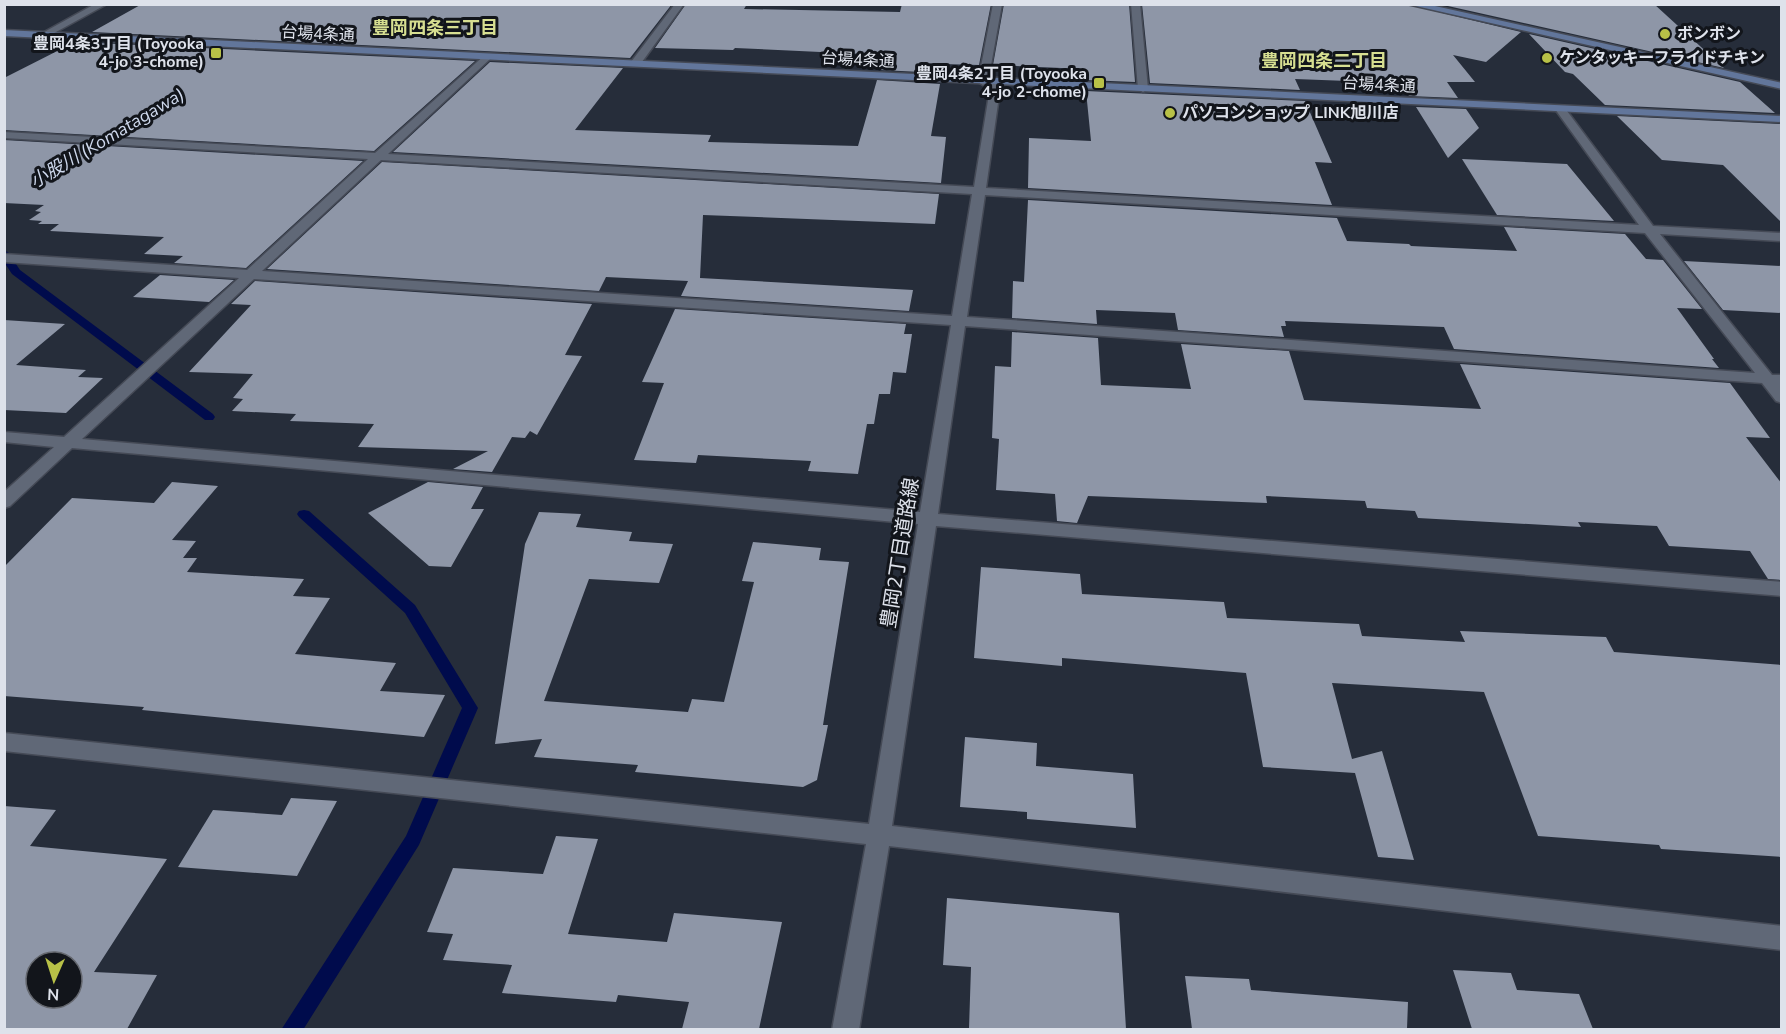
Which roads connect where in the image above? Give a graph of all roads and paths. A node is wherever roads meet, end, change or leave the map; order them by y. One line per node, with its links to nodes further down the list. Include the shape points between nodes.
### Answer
1 (103, 4): 7 (street)
2 (680, 4): 9 (street)
3 (998, 4): 10 (street, 豊岡2丁目道路線)
4 (1135, 4): 12 (street)
5 (1411, 4): 11 (street)
6 (8, 35): 7 (street, 台場4条通)
7 (42, 36): 8 (street, 台場4条通)
8 (486, 57): 9 (street, 台場4条通); 16 (street)
9 (635, 64): 10 (street, 台場4条通)
10 (989, 82): 12 (street, 台場4条通); 17 (street, 豊岡2丁目道路線)
11 (1782, 86)
12 (1143, 89): 13 (street, 台場4条通)
13 (1560, 109): 14 (street, 台場4条通); 18 (street)
14 (1782, 119)
15 (4, 135): 16 (street)
16 (376, 156): 17 (street); 21 (street)
17 (981, 190): 18 (street); 22 (street, 豊岡2丁目道路線)
18 (1649, 229): 19 (street); 23 (street)
19 (1782, 237)
20 (4, 258): 21 (street)
21 (249, 274): 22 (street); 26 (street)
22 (958, 321): 23 (street); 28 (street, 豊岡2丁目道路線)
23 (1774, 380): 24 (street)
24 (1782, 398)
25 (4, 437): 26 (street)
26 (69, 442): 27 (street); 28 (street)
27 (4, 502)
28 (929, 519): 29 (street); 31 (street, 豊岡2丁目道路線)
29 (1782, 589)
30 (4, 742): 31 (street)
31 (879, 835): 32 (street); 33 (street, 豊岡2丁目道路線)
32 (1782, 938)
33 (844, 1029)

